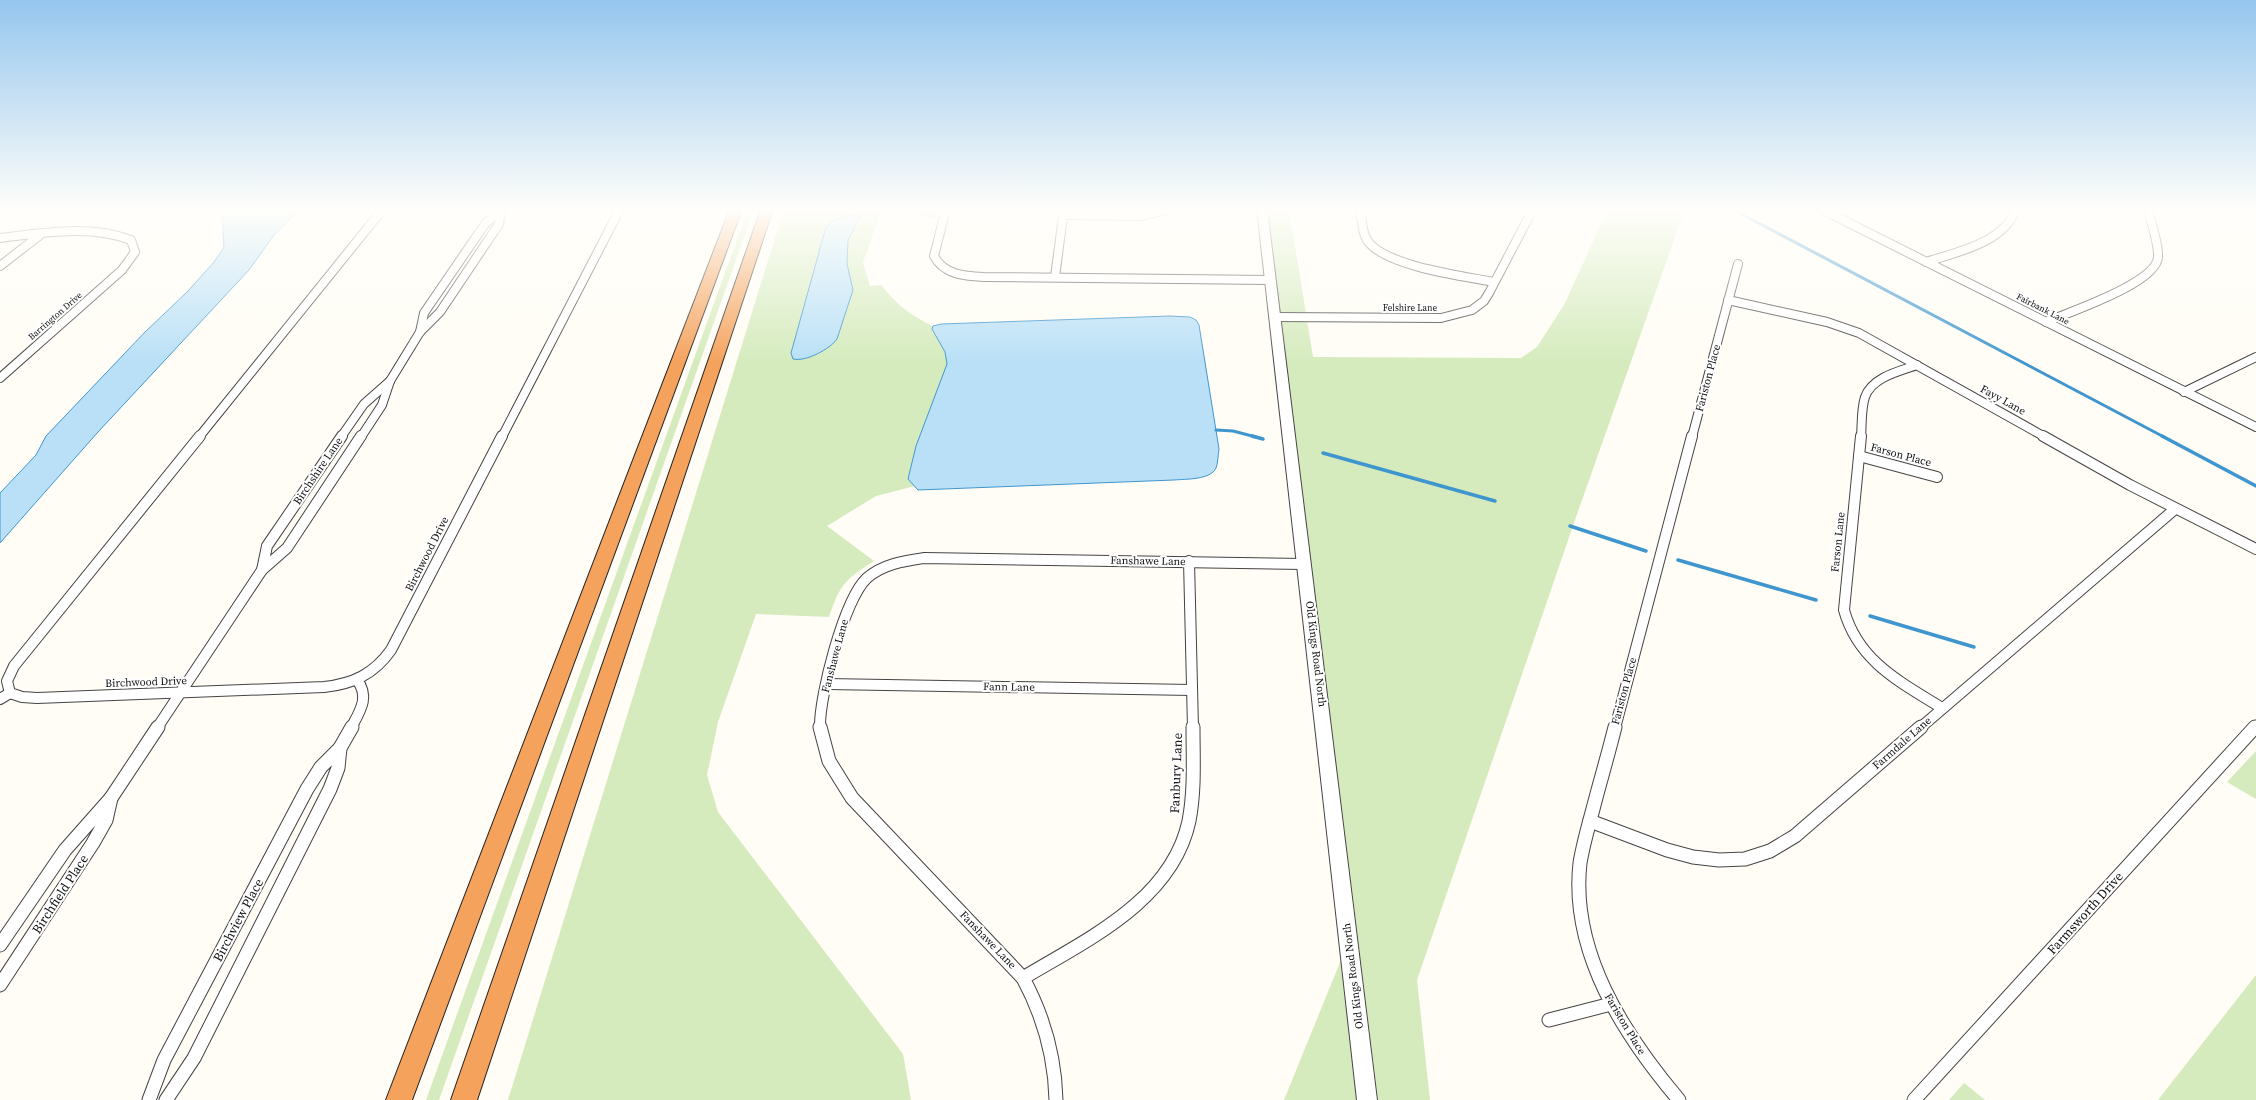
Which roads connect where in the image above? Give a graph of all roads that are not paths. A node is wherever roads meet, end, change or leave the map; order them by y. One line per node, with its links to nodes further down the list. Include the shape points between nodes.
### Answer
1 (131, 260): 27 (street, Barrington Drive)
2 (342, 260): 42 (street, Birchwood Drive, via 14,666 7,681)
3 (460, 260): 24 (street, Birchshire Lane, via 424,313)
4 (474, 260): 24 (street, Birchshire Lane, via 440,312)
5 (593, 260): 38 (street, Birchwood Drive, via 391,650 380,664)
6 (717, 260): 55 (highway)
7 (749, 260): 56 (highway)
8 (936, 260): 18 (street, via 945,268 971,276)
9 (1057, 260): 18 (street)
10 (1268, 260): 19 (street, Old Kings Road North)
11 (1401, 260): 20 (street)
12 (1506, 260): 20 (street, Felshire Lane)
13 (1923, 260): 16 (street, Fairbank Lane)
14 (1930, 260): 16 (street)
15 (2157, 260): 23 (street, via 2147,276 2136,284)
16 (1926, 262): 23 (street, Fairbank Lane)
17 (1738, 264): 21 (street, Fariston Place)
18 (1055, 277): 19 (street)
19 (1270, 280): 22 (street, Old Kings Road North)
20 (1494, 282): 22 (street, Felshire Lane, via 1487,297 1475,308 1447,317)
21 (1728, 300): 26 (street, Fayy Lane, via 1846,328 1866,336); 47 (street, Fariston Place)
22 (1275, 317): 36 (street, Old Kings Road North)
23 (2046, 322): 29 (street, Fairbank Lane)
24 (420, 332): 28 (street, Birchshire Lane)
25 (2256, 357): 29 (street)
26 (1917, 365): 31 (street, Farson Lane, via 1878,381 1869,390 1864,406); 33 (street, Fayy Lane)
27 (0, 378)
28 (390, 381): 37 (street, Birchshire Lane, via 382,405 287,548); 37 (street, Birchshire Lane, via 364,404 267,546)
29 (2184, 392): 30 (street, Fairbank Lane)
30 (2256, 428)
31 (1859, 456): 32 (street, Farson Place); 43 (street, Farson Lane, via 1844,603 1846,621 1856,640 1870,657)
32 (1937, 476)
33 (2175, 509): 34 (street, Fayy Lane); 43 (street, Farmdale Lane)
34 (2256, 549)
35 (1189, 561): 36 (street, Fanshawe Lane); 39 (street, Fanshawe Lane, via 944,557 896,562 864,581 851,598); 40 (street, Fanbury Lane)
36 (1304, 564): 58 (street, Old Kings Road North)
37 (262, 570): 41 (street, Birchshire Lane)
38 (358, 680): 41 (street, Birchwood Drive, via 338,686); 45 (street, Birchview Place, via 364,690 364,698)
39 (827, 684): 40 (street, Fann Lane); 49 (street, Fanshawe Lane, via 820,729 828,759 840,783)
40 (1192, 690): 49 (street, Fanbury Lane, via 1192,804 1187,831 1175,860 1157,885 1128,911)
41 (180, 693): 42 (street, Birchwood Drive, via 37,698); 46 (street, Birchfield Place)
42 (5, 696)
43 (1942, 708): 47 (street, Farmdale Lane, via 1795,836 1776,849 1759,856 1727,861 1695,858)
44 (2256, 726): 60 (street, Farmsworth Drive)
45 (340, 748): 53 (street, Birchview Place, via 321,767 307,789 164,1060); 54 (street, Birchview Place, via 338,768 330,789 194,1058)
46 (111, 798): 48 (street, Birchfield Place, via 72,839); 50 (street, Birchfield Place, via 106,820 94,843)
47 (1590, 821): 51 (street, Fariston Place, via 1580,868 1581,903 1588,943)
48 (0, 945)
49 (1022, 978): 57 (street, Fanshawe Lane, via 1040,1011 1049,1039)
50 (0, 985)
51 (1611, 1004): 52 (street); 59 (street, Fariston Place, via 1643,1054)
52 (1548, 1020)
53 (149, 1100)
54 (166, 1100)
55 (399, 1100)
56 (464, 1100)
57 (1056, 1100)
58 (1367, 1100)
59 (1679, 1100)
60 (1914, 1100)

